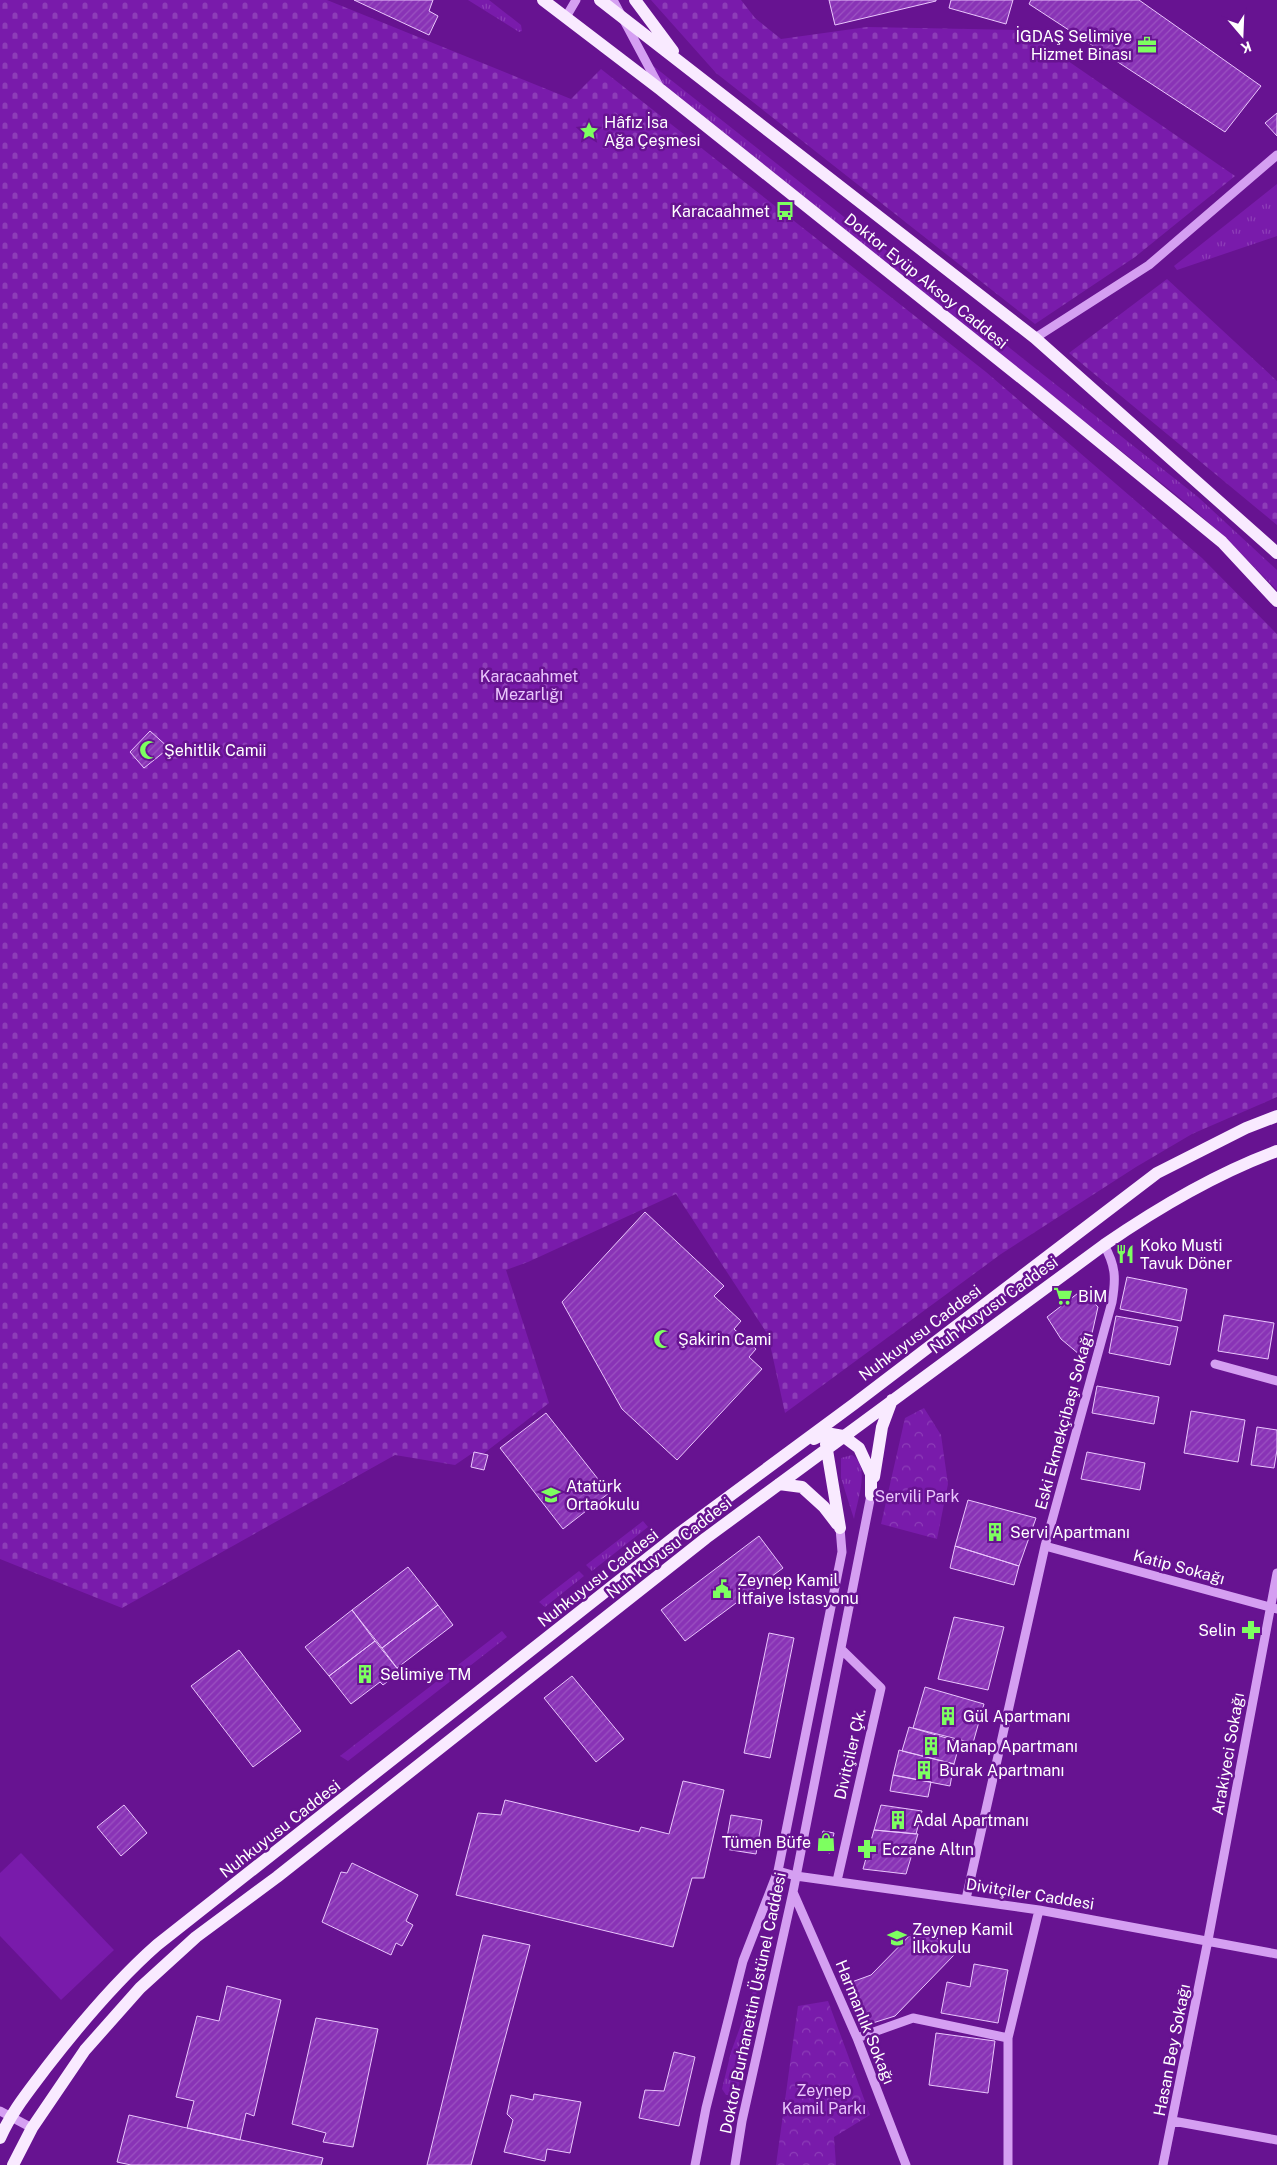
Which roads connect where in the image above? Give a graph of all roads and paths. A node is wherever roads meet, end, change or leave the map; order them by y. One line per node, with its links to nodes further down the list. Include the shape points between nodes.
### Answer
1 (543, 0): 6 (main road, Doktor Eyüp Aksoy Caddesi)
2 (576, 0): 6 (street)
3 (600, 0): 7 (main road, Doktor Eyüp Aksoy Caddesi)
4 (614, 0): 7 (street)
5 (635, 0): 8 (main road)
6 (566, 17): 9 (main road, Doktor Eyüp Aksoy Caddesi)
7 (626, 20): 8 (main road, Doktor Eyüp Aksoy Caddesi); 9 (street)
8 (684, 65): 11 (main road, Doktor Eyüp Aksoy Caddesi)
9 (661, 90): 13 (main road, Doktor Eyüp Aksoy Caddesi, via 1215,536)
10 (1277, 155): 11 (street, via 1149,264)
11 (1035, 338): 12 (main road, Doktor Eyüp Aksoy Caddesi)
12 (1277, 553)
13 (1277, 601)
14 (1277, 1116): 20 (main road, Nuhkuyusu Caddesi, via 1157,1173)
15 (1277, 1151): 16 (main road, Nuh Kuyusu Caddesi, via 1207,1181)
16 (1104, 1244): 19 (main road, Nuh Kuyusu Caddesi); 28 (street, Eski Ekmekçibaşı Sokağı, via 1116,1277 1112,1302)
17 (1215, 1364): 18 (street)
18 (1277, 1381)
19 (892, 1400): 21 (main road, Nuh Kuyusu Caddesi); 24 (main road, via 882,1427)
20 (828, 1428): 21 (main road); 22 (main road); 27 (main road, Nuhkuyusu Caddesi, via 800,1444)
21 (843, 1436): 22 (main road, Nuh Kuyusu Caddesi); 24 (main road, via 860,1448 868,1464)
22 (826, 1450): 23 (main road, Nuh Kuyusu Caddesi); 25 (main road)
23 (779, 1484): 25 (main road, via 802,1487 824,1507); 26 (main road, Nuh Kuyusu Caddesi)
24 (871, 1495): 32 (street, Doktor Burhanettin Üstünel Caddesi)
25 (840, 1528): 33 (street, Doktor Burhanettin Üstünel Caddesi, via 842,1552)
26 (716, 1531): 27 (main road); 29 (main road, Nuh Kuyusu Caddesi)
27 (681, 1532): 29 (main road); 43 (main road, Nuhkuyusu Caddesi, via 157,1945 82,2021)
28 (1045, 1546): 31 (street, Katip Sokağı); 37 (street, Eski Ekmekçibaşı Sokağı)
29 (676, 1563): 45 (main road, Nuh Kuyusu Caddesi, via 196,1937 140,1988 85,2050)
30 (1277, 1573): 31 (street, Arakiyeci Sokağı)
31 (1273, 1608): 39 (street, Arakiyeci Sokağı)
32 (841, 1649): 34 (street, Doktor Burhanettin Üstünel Caddesi); 35 (street, Divitçiler Çk., via 880,1688)
33 (778, 1871): 34 (street, Divitçiler Caddesi); 49 (street, Doktor Burhanettin Üstünel Caddesi, via 743,1961 714,2073)
34 (796, 1876): 35 (street, Divitçiler Caddesi); 36 (street, Doktor Burhanettin Üstünel Caddesi)
35 (837, 1881): 37 (street, Divitçiler Caddesi)
36 (793, 1892): 41 (street, Harmanlık Sokağı); 50 (street, Doktor Burhanettin Üstünel Caddesi)
37 (966, 1899): 38 (street, Divitçiler Caddesi)
38 (1039, 1910): 39 (street, Divitçiler Caddesi); 42 (street)
39 (1208, 1940): 40 (street, Divitçiler Caddesi); 44 (street, Hasan Bey Sokağı)
40 (1277, 1954)
41 (857, 2038): 42 (street, via 914,2018); 51 (street, Harmanlık Sokağı)
42 (1008, 2038): 52 (street)
43 (5, 2113): 45 (street); 46 (main road, Nuhkuyusu Caddesi)
44 (1173, 2121): 47 (street); 53 (street, Hasan Bey Sokağı)
45 (32, 2128): 48 (main road, Nuh Kuyusu Caddesi)
46 (0, 2138)
47 (1277, 2140)
48 (13, 2165)
49 (695, 2165)
50 (735, 2165)
51 (906, 2165)
52 (1008, 2165)
53 (1163, 2165)

